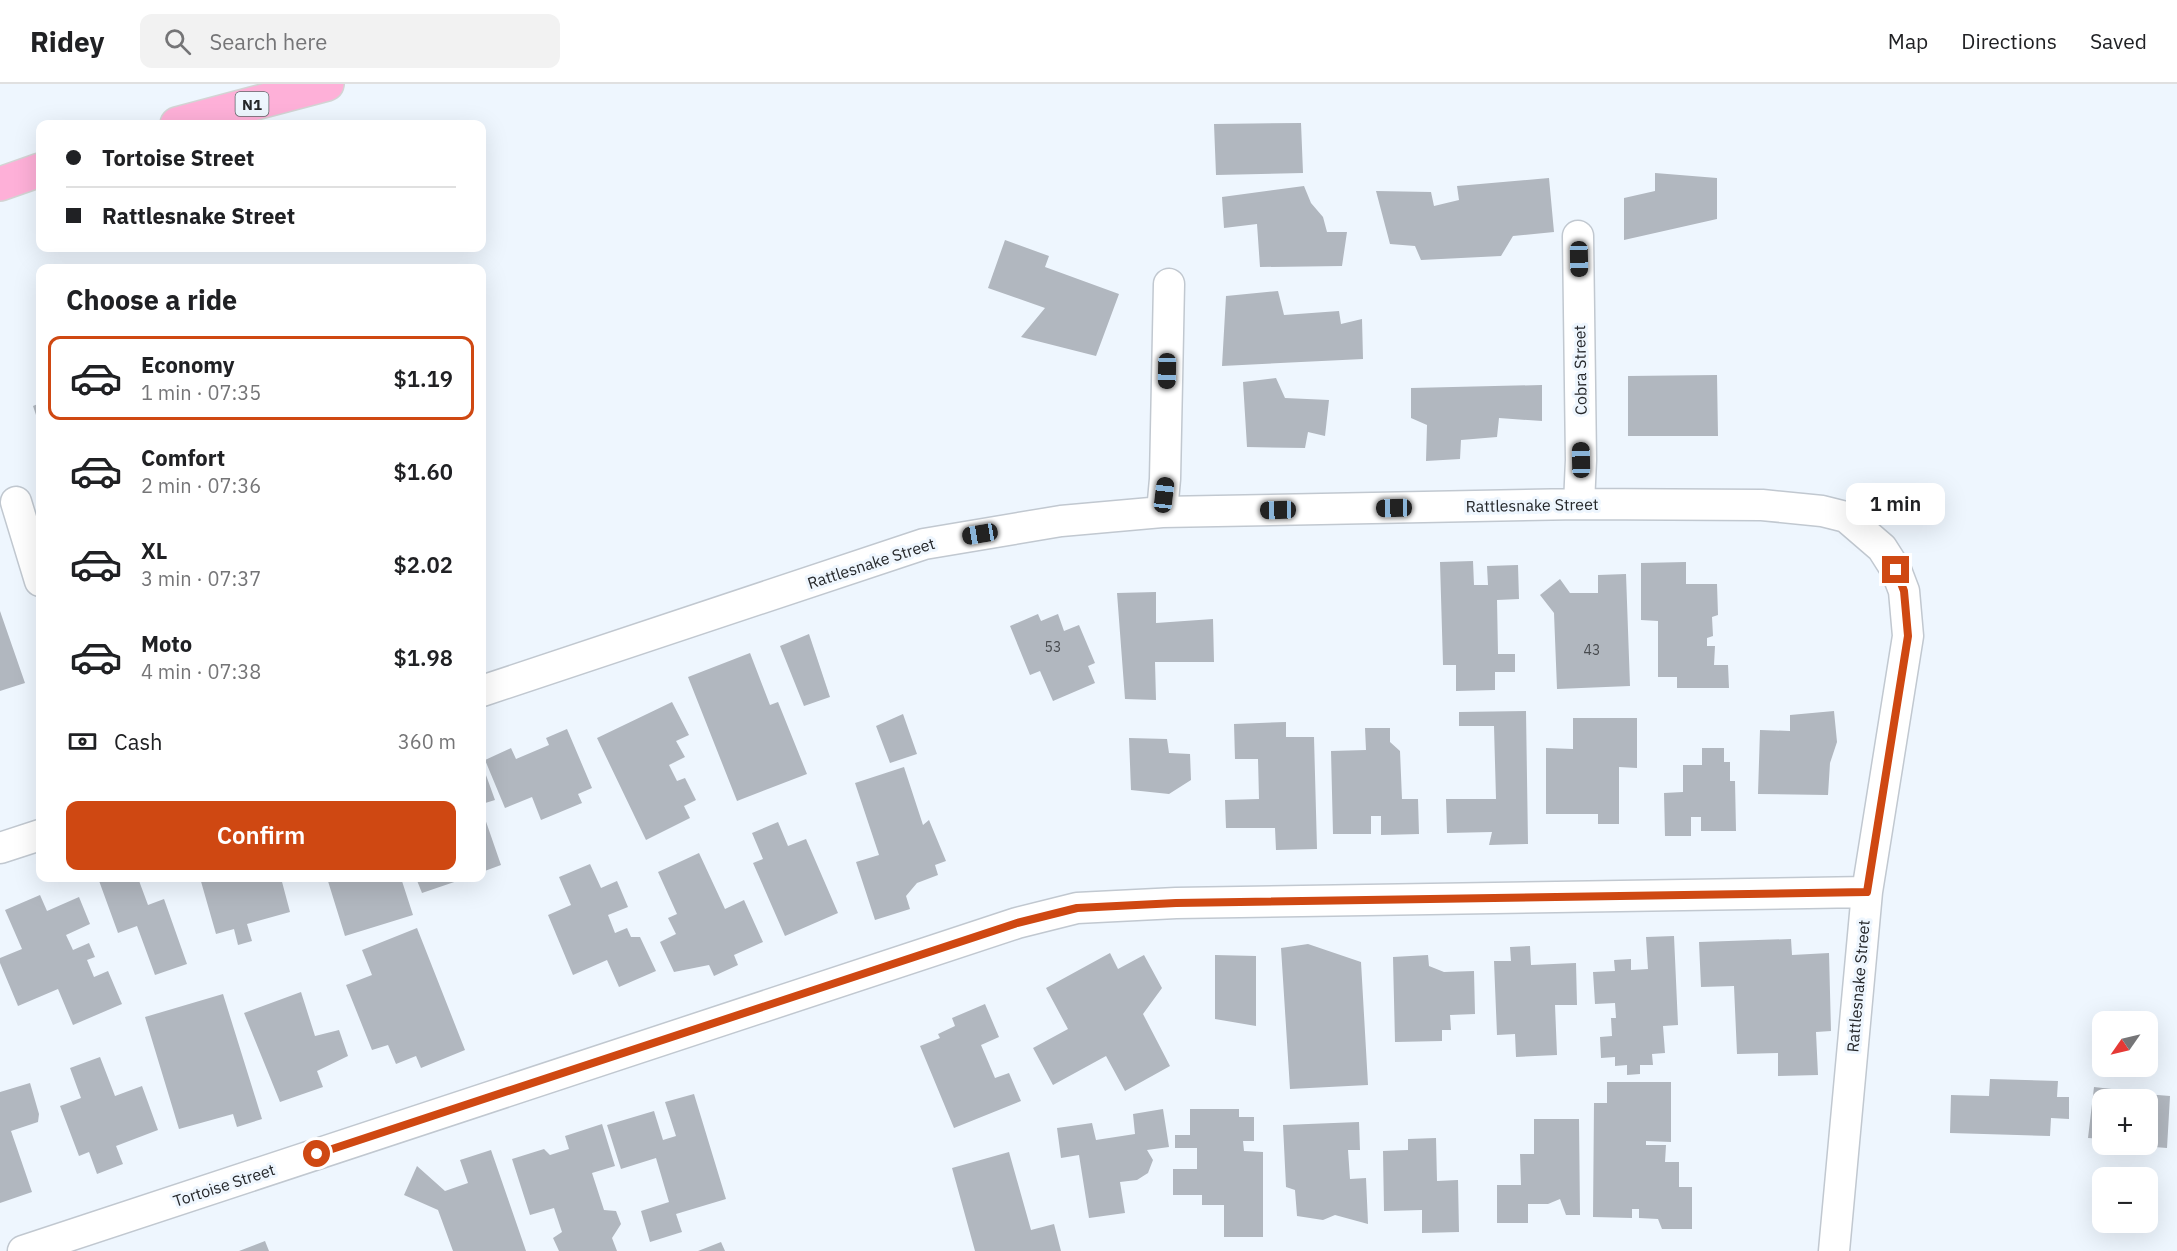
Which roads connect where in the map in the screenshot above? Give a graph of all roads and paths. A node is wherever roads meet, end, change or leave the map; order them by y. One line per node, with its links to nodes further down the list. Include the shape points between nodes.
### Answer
1 (327, 84): 2 (highway, N1)
2 (192, 120)
3 (36, 171): 4 (highway)
4 (0, 184)
5 (1578, 236): 8 (street, Cobra Street)
6 (1169, 284): 9 (street, via 1166,478)
7 (16, 502): 10 (street)
8 (1580, 504): 9 (street, Rattlesnake Street); 14 (street, Rattlesnake Street, via 1762,505 1822,511 1846,517 1882,548 1904,591 1908,636)
9 (1161, 512): 11 (street, Rattlesnake Street, via 1061,520 924,544)
10 (36, 568)
11 (486, 690)
12 (36, 836): 13 (street)
13 (0, 848)
14 (1867, 892): 15 (street, Tortoise Street, via 1077,908 994,930); 16 (street, Rattlesnake Street)
15 (23, 1251)
16 (1834, 1251)

